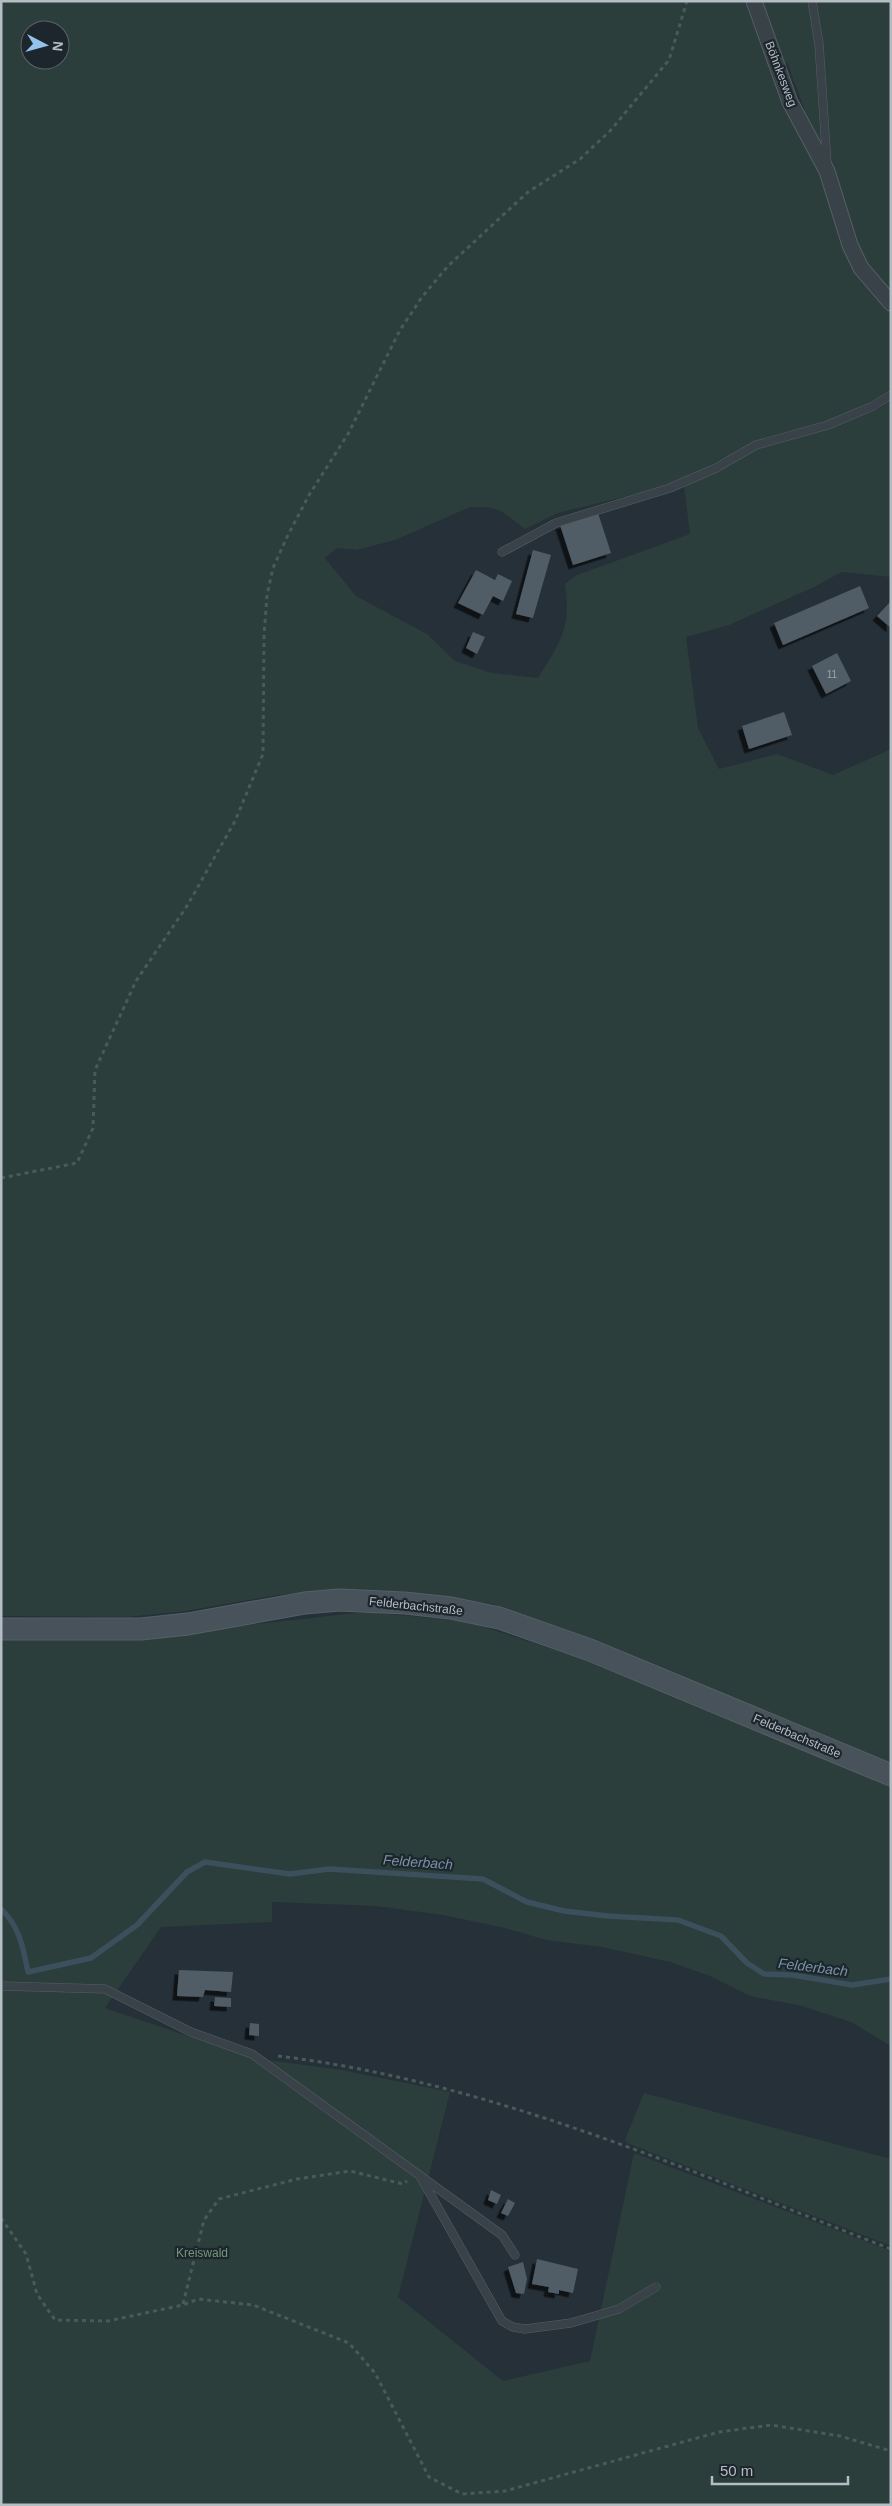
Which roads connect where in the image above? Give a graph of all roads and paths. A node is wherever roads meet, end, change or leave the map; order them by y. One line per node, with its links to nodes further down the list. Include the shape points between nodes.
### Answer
1 (686, 1): 8 (path, via 669,60 610,131 580,159 528,192 448,266 400,330 348,434 286,537 273,568 264,636 263,754 235,821 187,906 136,981 95,1070 93,1128 77,1163)
2 (754, 1): 4 (street, Böhnkesweg, via 790,102)
3 (812, 1): 4 (lane, Böhnkesweg, via 827,141)
4 (826, 171): 5 (street, Böhnkesweg, via 857,260)
5 (891, 303)
6 (891, 395): 7 (lane, via 828,424 756,445 716,468 670,488 556,523)
7 (502, 552)
8 (1, 1178)
9 (1, 1629): 10 (street, Felderbachstraße, via 141,1629 339,1600 405,1602 452,1608 499,1618 590,1650)
10 (891, 1775)
11 (1, 1986): 12 (lane, via 105,1989 191,2032)
12 (252, 2054): 13 (lane); 15 (path, via 344,2066 451,2089 531,2112)
13 (419, 2175): 16 (lane, via 502,2235); 17 (lane, via 502,2321 513,2327 525,2329 571,2323 618,2309); 18 (path, via 403,2184 350,2171 219,2199 204,2220)
14 (1, 2218): 18 (path, via 26,2254 36,2294 55,2320 108,2321)
15 (891, 2248)
16 (516, 2255)
17 (656, 2287)
18 (183, 2305): 19 (path, via 198,2299 253,2305 349,2343 375,2373 429,2478 462,2494 505,2491 719,2432 771,2425 840,2436)
19 (891, 2451)

